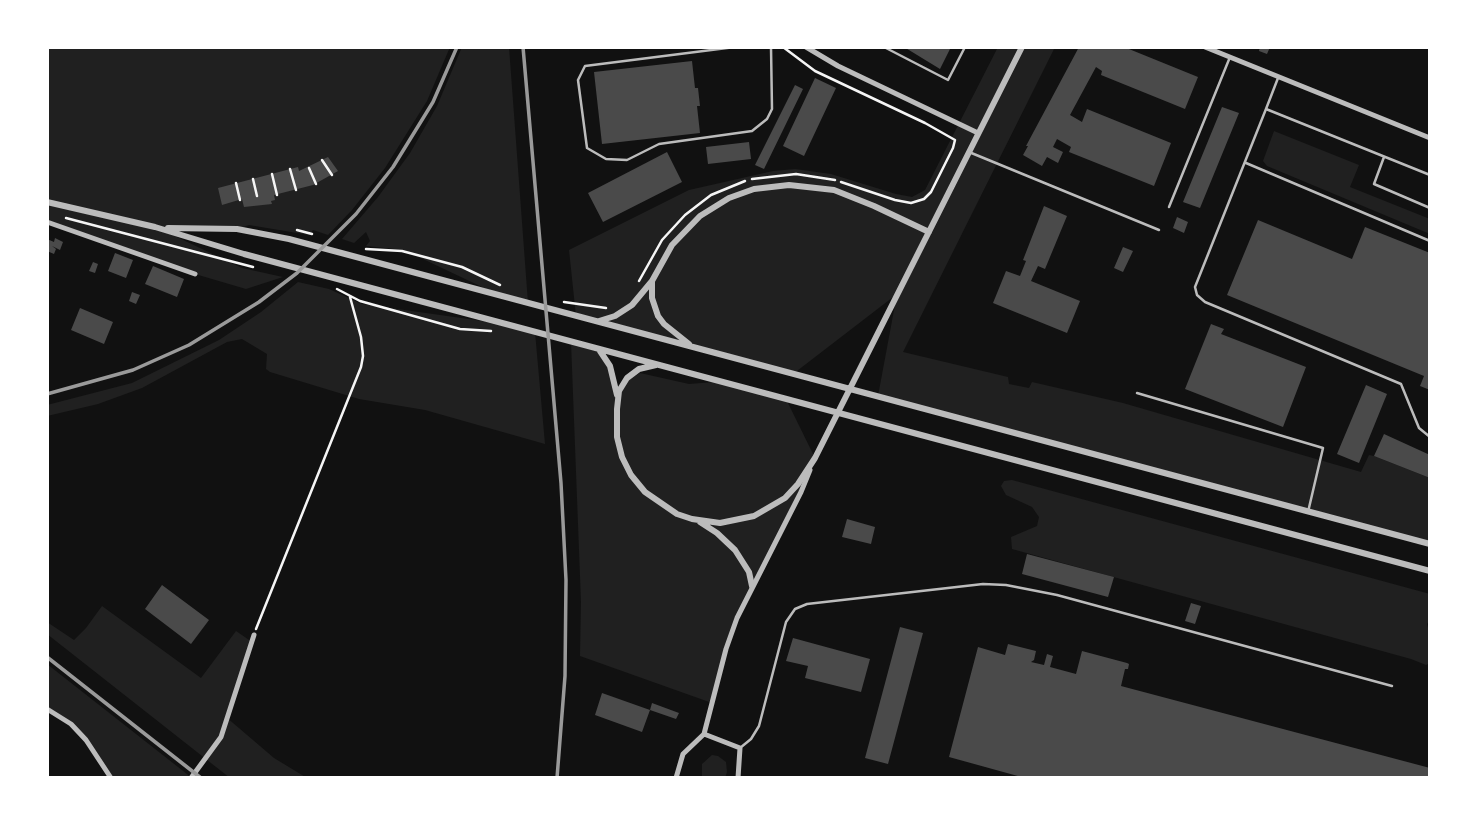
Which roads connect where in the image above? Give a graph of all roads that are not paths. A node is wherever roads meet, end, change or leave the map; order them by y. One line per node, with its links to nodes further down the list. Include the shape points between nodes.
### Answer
1 (735, 47): 2 (lane, via 585,66 578,80 587,148 606,159 627,160 659,144 752,131 772,109)
2 (771, 47)
3 (806, 47): 11 (street)
4 (884, 47): 5 (lane, via 948,80)
5 (965, 47)
6 (1022, 47): 11 (street)
7 (1205, 47): 8 (street)
8 (1230, 57): 9 (street); 18 (lane)
9 (1279, 77): 10 (lane); 12 (street)
10 (1266, 109): 14 (lane); 15 (lane)
11 (978, 133): 13 (street)
12 (1430, 138)
13 (969, 152): 22 (lane); 23 (street)
14 (1384, 157): 16 (lane); 19 (lane, via 1374,184)
15 (1244, 163): 24 (lane); 33 (lane, via 1195,287 1197,295 1401,384 1419,428)
16 (1430, 175)
17 (47, 200): 21 (street)
18 (1169, 208)
19 (1430, 208)
20 (47, 222): 25 (street)
21 (155, 227): 27 (street, via 237,229 313,245); 28 (street)
22 (1159, 230)
23 (929, 232): 26 (street, via 834,190 789,185 754,189 721,202 693,222 668,250); 34 (street)
24 (1430, 240)
25 (195, 274)
26 (652, 281): 27 (street, via 627,308); 29 (street, via 658,316)
27 (597, 321): 29 (street)
28 (593, 346): 30 (street); 32 (street, via 607,358)
29 (693, 347): 35 (street)
30 (657, 364): 32 (street, via 632,373); 38 (street)
31 (1137, 393): 35 (lane, via 1323,448)
32 (617, 400): 36 (street, via 617,437 631,475 658,502)
33 (1430, 437)
34 (815, 458): 36 (street, via 792,491 761,513 728,523); 39 (street)
35 (1308, 512): 37 (street)
36 (697, 520): 39 (street, via 735,550)
37 (1430, 544)
38 (1430, 571)
39 (752, 586): 43 (street, via 729,639)
40 (254, 635): 46 (street, via 222,737)
41 (1392, 686): 44 (lane, via 1057,595 983,584 795,609 786,622 759,726)
42 (47, 709): 45 (street, via 86,740)
43 (704, 734): 44 (street); 47 (street, via 682,754)
44 (740, 748): 48 (street)
45 (111, 778)
46 (191, 778)
47 (676, 778)
48 (738, 778)

